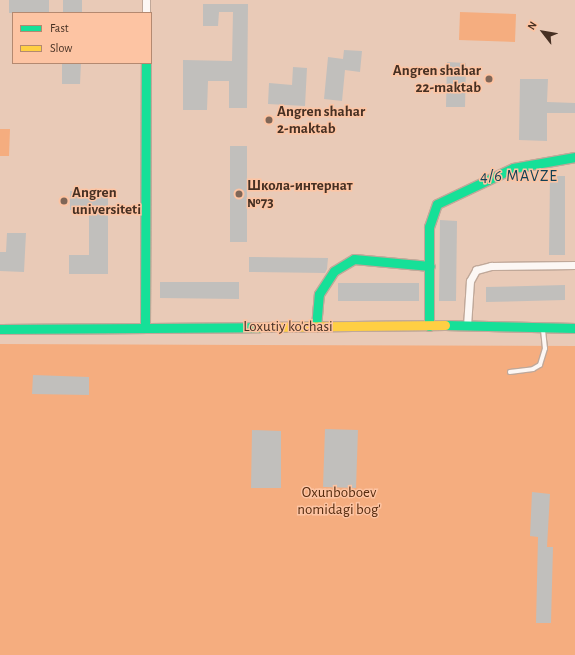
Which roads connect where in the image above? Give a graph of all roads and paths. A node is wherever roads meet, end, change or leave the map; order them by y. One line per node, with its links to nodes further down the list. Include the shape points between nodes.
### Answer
1 (146, 0): 2 (street)
2 (146, 12)
3 (146, 64): 10 (street)
4 (575, 157): 6 (street, via 513,168 437,204 429,227)
5 (575, 265): 8 (street, via 491,266 476,270 470,281)
6 (430, 266): 7 (street); 11 (street, via 354,259 334,271 319,294)
7 (429, 326): 8 (street, Loxutiy ko'chasi); 11 (street, Loxutiy ko'chasi)
8 (467, 326): 13 (street, Loxutiy ko'chasi)
9 (0, 328): 10 (street, Loxutiy ko'chasi)
10 (145, 328): 11 (street, Loxutiy ko'chasi)
11 (316, 328)
12 (575, 328): 13 (street, Loxutiy ko'chasi)
13 (543, 329): 14 (lane, via 545,349 540,365 533,369)
14 (510, 372)

